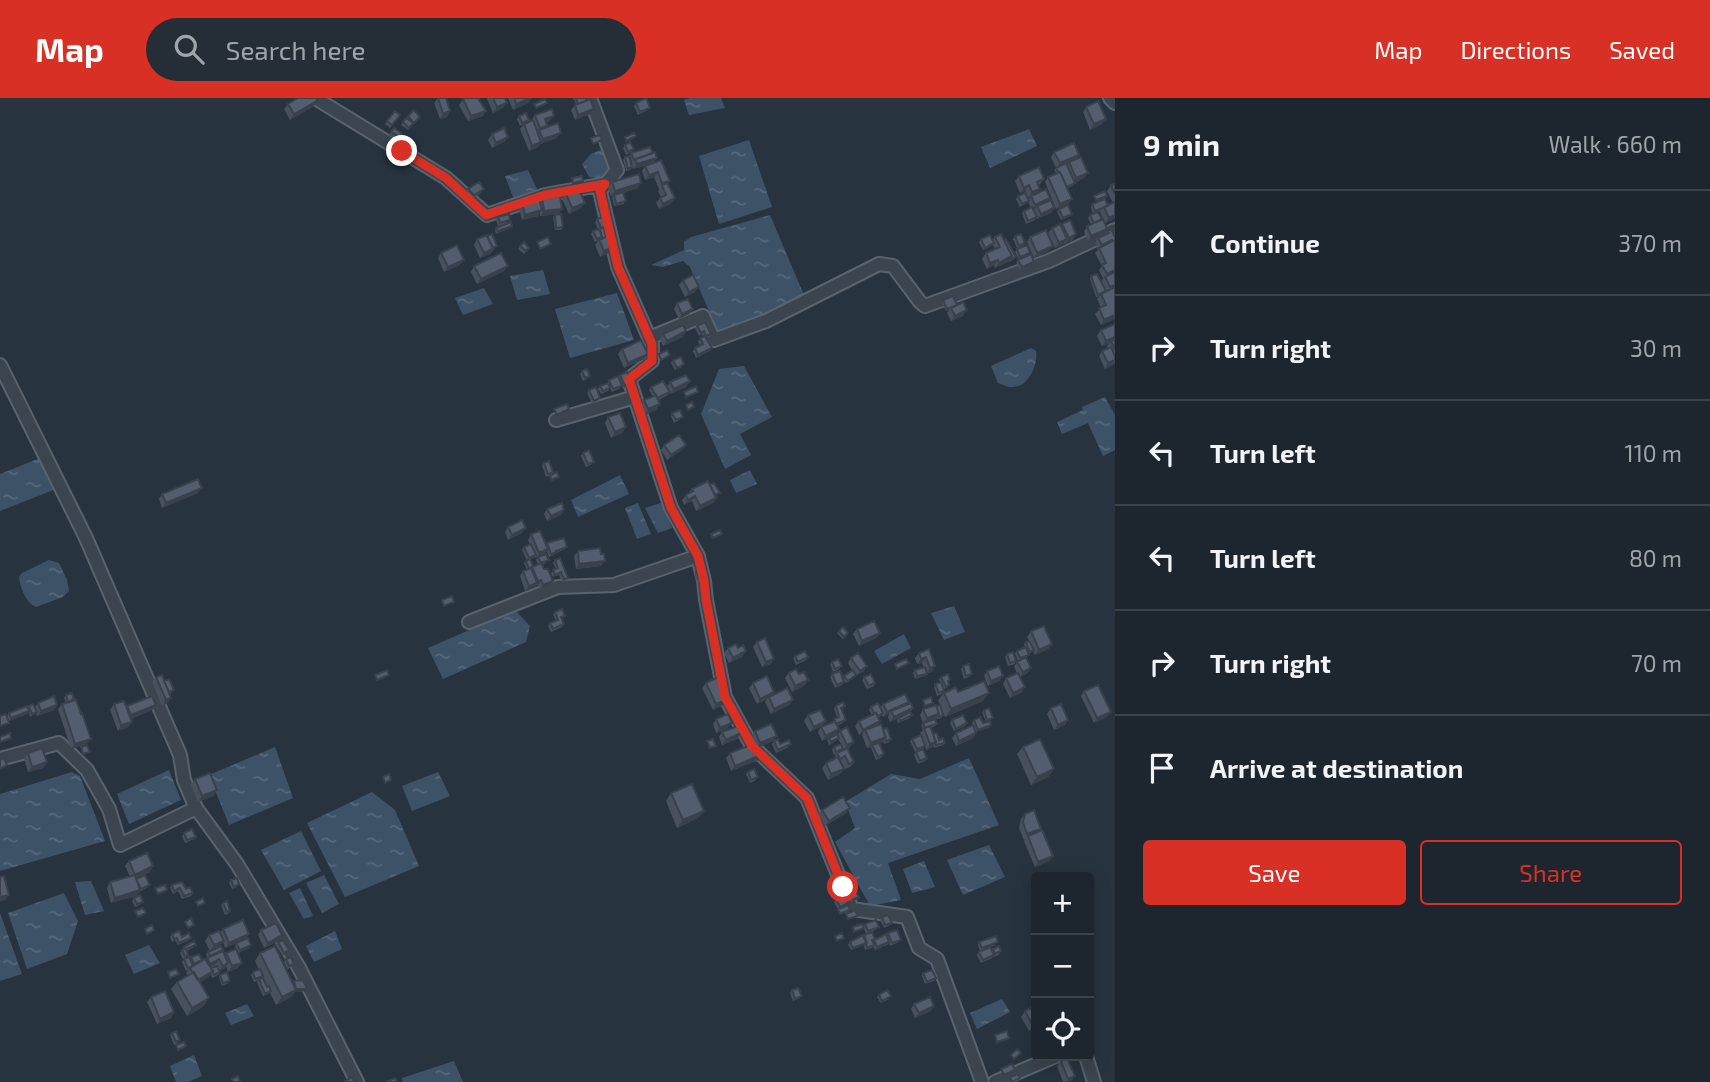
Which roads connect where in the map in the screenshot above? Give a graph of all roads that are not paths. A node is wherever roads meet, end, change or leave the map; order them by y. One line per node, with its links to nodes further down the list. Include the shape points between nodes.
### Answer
1 (315, 98): 5 (street, via 446,178 486,215 545,195)
2 (590, 98): 5 (street, via 617,170)
3 (1110, 98): 4 (street)
4 (1115, 103)
5 (605, 184): 7 (street, via 600,191 618,267)
6 (1115, 230): 7 (street, via 1049,261 925,306 893,266 879,264 766,321 714,340 704,316)
7 (649, 338): 9 (street, via 652,361 629,379)
8 (0, 365): 14 (street, via 86,538 180,755)
9 (635, 397): 10 (street); 11 (street, via 671,508)
10 (556, 421)
11 (698, 556): 12 (street, via 614,586 558,587); 18 (street, via 725,697 746,736 807,798 852,909 907,917 919,948 937,959)
12 (469, 622)
13 (0, 758): 14 (street, via 59,743 87,770 109,809 120,845)
14 (196, 808): 17 (street, via 237,864 298,966)
15 (1044, 1061): 19 (street)
16 (1088, 1061): 20 (street)
17 (357, 1082)
18 (982, 1082)
19 (995, 1082)
20 (1094, 1082)

